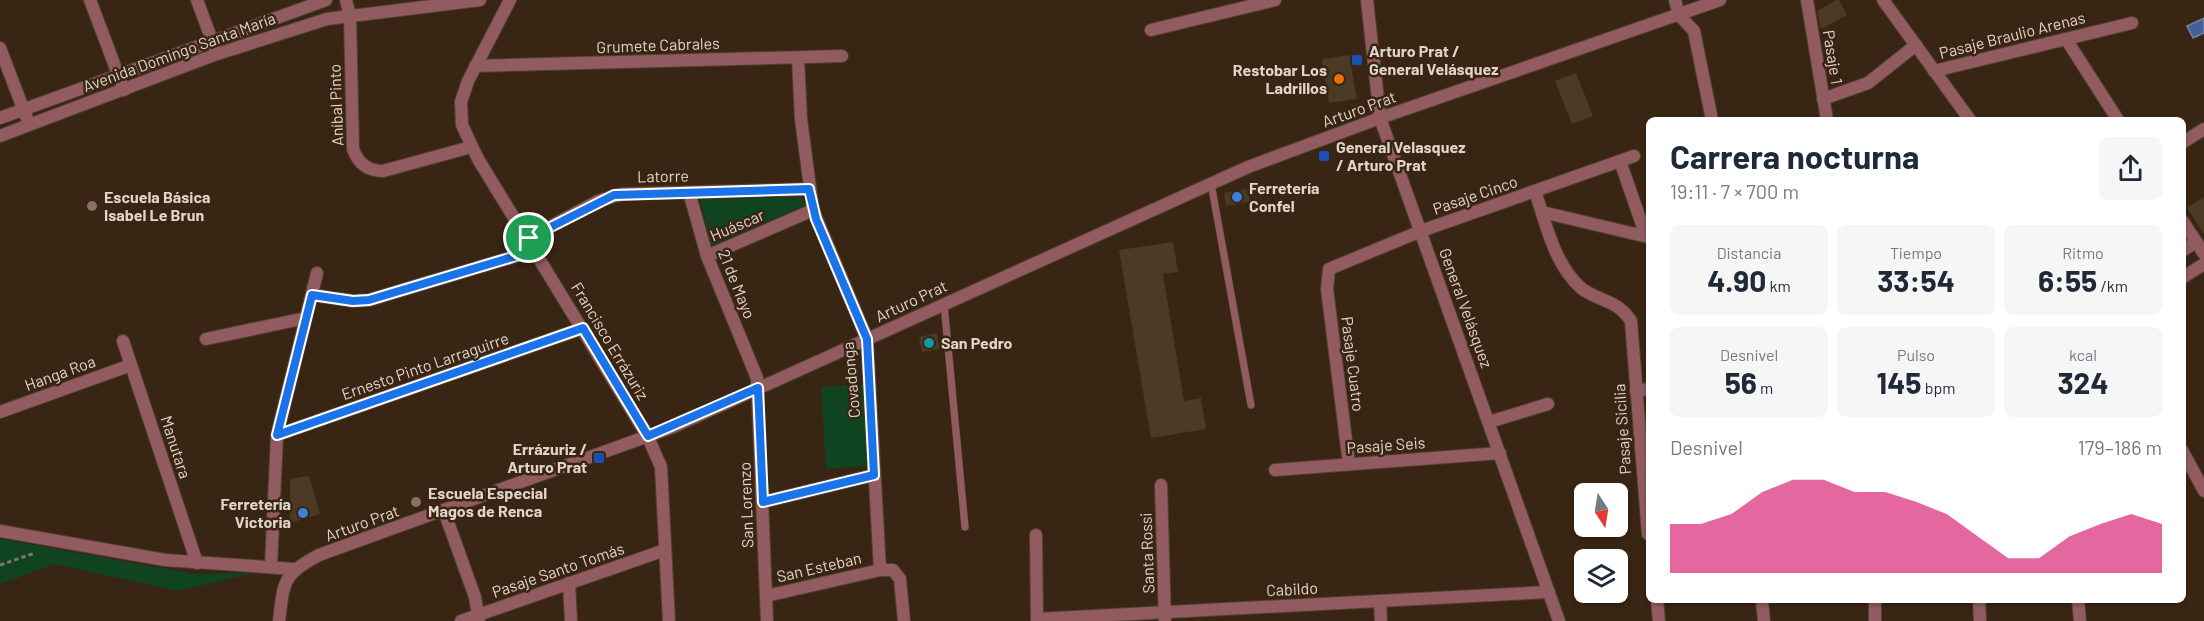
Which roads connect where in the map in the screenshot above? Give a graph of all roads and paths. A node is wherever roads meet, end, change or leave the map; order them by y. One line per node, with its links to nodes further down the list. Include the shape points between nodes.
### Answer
1 (90, 0): 26 (street)
2 (197, 0): 17 (street)
3 (326, 0): 17 (street, Avenida Domingo Santa María)
4 (346, 0): 13 (street, Aníbal Pinto)
5 (480, 0): 13 (street, Avenida Domingo Santa María)
6 (510, 0): 24 (street, Francisco Errázuriz)
7 (1275, 0): 16 (street)
8 (1367, 0): 35 (street, General Velásquez)
9 (1675, 0): 14 (street)
10 (1720, 0): 14 (street, Arturo Prat)
11 (1807, 0): 28 (street, Pasaje 1)
12 (1883, 0): 19 (street)
13 (350, 15): 21 (street, Avenida Domingo Santa María, via 303,25); 40 (street, Aníbal Pinto, via 352,133 359,161 371,170 383,171)
14 (1679, 15): 30 (street, via 1694,31); 35 (street, Arturo Prat)
15 (2132, 23): 18 (street, Pasaje Braulio Arenas)
16 (1151, 30)
17 (212, 39): 21 (street); 26 (street, Avenida Domingo Santa María)
18 (2066, 39): 25 (street, Pasaje Braulio Arenas); 33 (street)
19 (1916, 45): 25 (street); 28 (street, via 1868,83)
20 (0, 48): 29 (street)
21 (217, 54): 27 (street, Avenida Domingo Santa María)
22 (842, 56): 23 (street, Grumete Cabrales)
23 (798, 58): 24 (street, Grumete Cabrales); 44 (street, Covadonga)
24 (475, 66): 40 (street, Francisco Errázuriz, via 464,91 461,113)
25 (1934, 71): 32 (street)
26 (118, 74): 27 (street); 29 (street, Avenida Domingo Santa María)
27 (124, 90): 36 (street, Avenida Domingo Santa María)
28 (1823, 99): 31 (street, Pasaje 1)
29 (23, 110): 34 (street, Avenida Domingo Santa María); 36 (street)
30 (1711, 117)
31 (1826, 117)
32 (1968, 117)
33 (2116, 117)
34 (0, 118)
35 (1380, 118): 43 (street, Arturo Prat); 50 (street, General Velásquez)
36 (29, 124): 38 (street, Avenida Domingo Santa María)
37 (2204, 129): 39 (street)
38 (0, 136)
39 (2186, 140)
40 (471, 147): 53 (street, Francisco Errázuriz)
41 (1634, 156): 42 (street, Pasaje Cinco)
42 (1620, 161): 45 (street, Pasaje Cinco); 51 (street)
43 (1211, 183): 64 (street, Arturo Prat); 74 (lane)
44 (809, 189): 46 (street, Latorre); 47 (street, Covadonga)
45 (1534, 191): 48 (street); 50 (street, Pasaje Cinco)
46 (689, 192): 53 (street, Latorre, via 614,195); 58 (street, 21 de Mayo)
47 (813, 210): 58 (street, Huáscar); 68 (street, Covadonga)
48 (1542, 212): 52 (street); 72 (street, Pasaje Sicilia, via 1558,260 1582,288 1622,308 1631,321)
49 (2186, 226): 54 (street)
50 (1421, 231): 60 (street, Pasaje Cinco); 76 (street, General Velásquez)
51 (1646, 233)
52 (1646, 236)
53 (529, 238): 56 (street, Francisco Errázuriz)
54 (2196, 242): 55 (street); 57 (street)
55 (2186, 248)
56 (536, 250): 63 (street, via 369,300); 66 (street, Francisco Errázuriz)
57 (2204, 254)
58 (707, 256): 71 (street, 21 de Mayo, via 754,367)
59 (2204, 264): 62 (street)
60 (1329, 269): 81 (street, Pasaje Cuatro, via 1326,281)
61 (317, 273): 63 (street)
62 (2186, 275)
63 (312, 295): 65 (street)
64 (944, 304): 68 (street, Arturo Prat); 89 (lane)
65 (306, 318): 67 (street); 77 (street)
66 (583, 328): 77 (street, Ernesto Pinto Larraguirre); 78 (street, Francisco Errázuriz)
67 (206, 339)
68 (867, 339): 71 (street, Arturo Prat); 83 (street, Covadonga)
69 (123, 341): 70 (street, Manutara)
70 (131, 365): 75 (street, Hanga Roa); 94 (street, Manutara)
71 (758, 388): 78 (street, Arturo Prat); 87 (street, San Lorenzo)
72 (1642, 390): 85 (street, Pasaje Sicilia)
73 (1548, 404): 76 (street)
74 (1251, 405)
75 (0, 412)
76 (1489, 422): 79 (street, General Velásquez)
77 (277, 435): 96 (street)
78 (648, 436): 88 (street, Arturo Prat); 93 (street, Francisco Errázuriz, via 661,467)
79 (1500, 453): 81 (street, Pasaje Seis); 100 (street, General Velásquez)
80 (2186, 457): 86 (street)
81 (1349, 464): 82 (street, Pasaje Seis)
82 (1275, 470)
83 (874, 475): 87 (street); 98 (street, Covadonga)
84 (1161, 485): 108 (street, Santa Rossi)
85 (1646, 488)
86 (2204, 491)
87 (763, 502): 101 (street, San Lorenzo)
88 (444, 511): 97 (street, Arturo Prat, via 319,555); 109 (street)
89 (965, 527)
90 (0, 531): 92 (street)
91 (1036, 535): 110 (street)
92 (65, 543): 94 (street); 95 (path)
93 (665, 549): 99 (street, Pasaje Santo Tomás); 114 (street, Francisco Errázuriz)
94 (197, 563): 96 (street)
95 (0, 565)
96 (271, 566): 97 (street)
97 (294, 568): 111 (street, via 284,586)
98 (880, 570): 101 (street, San Esteban); 116 (street, via 899,574)
99 (569, 583): 109 (street, Pasaje Santo Tomás); 113 (street)
100 (1549, 592): 102 (street, Cabildo); 118 (street, General Velásquez)
101 (766, 596): 115 (street, San Lorenzo)
102 (1380, 601): 108 (street, Cabildo); 117 (street)
103 (1657, 603): 119 (street)
104 (1762, 603): 120 (street)
105 (1875, 603): 121 (street)
106 (1979, 603): 122 (street)
107 (2078, 603): 123 (street)
108 (1165, 617): 110 (street, Cabildo)
109 (479, 618): 112 (street, Pasaje Santo Tomás)
110 (1037, 620)
111 (279, 621)
112 (461, 621)
113 (571, 621)
114 (669, 621)
115 (767, 621)
116 (904, 621)
117 (1381, 621)
118 (1559, 621)
119 (1659, 621)
120 (1764, 621)
121 (1875, 621)
122 (1980, 621)
123 (2080, 621)

